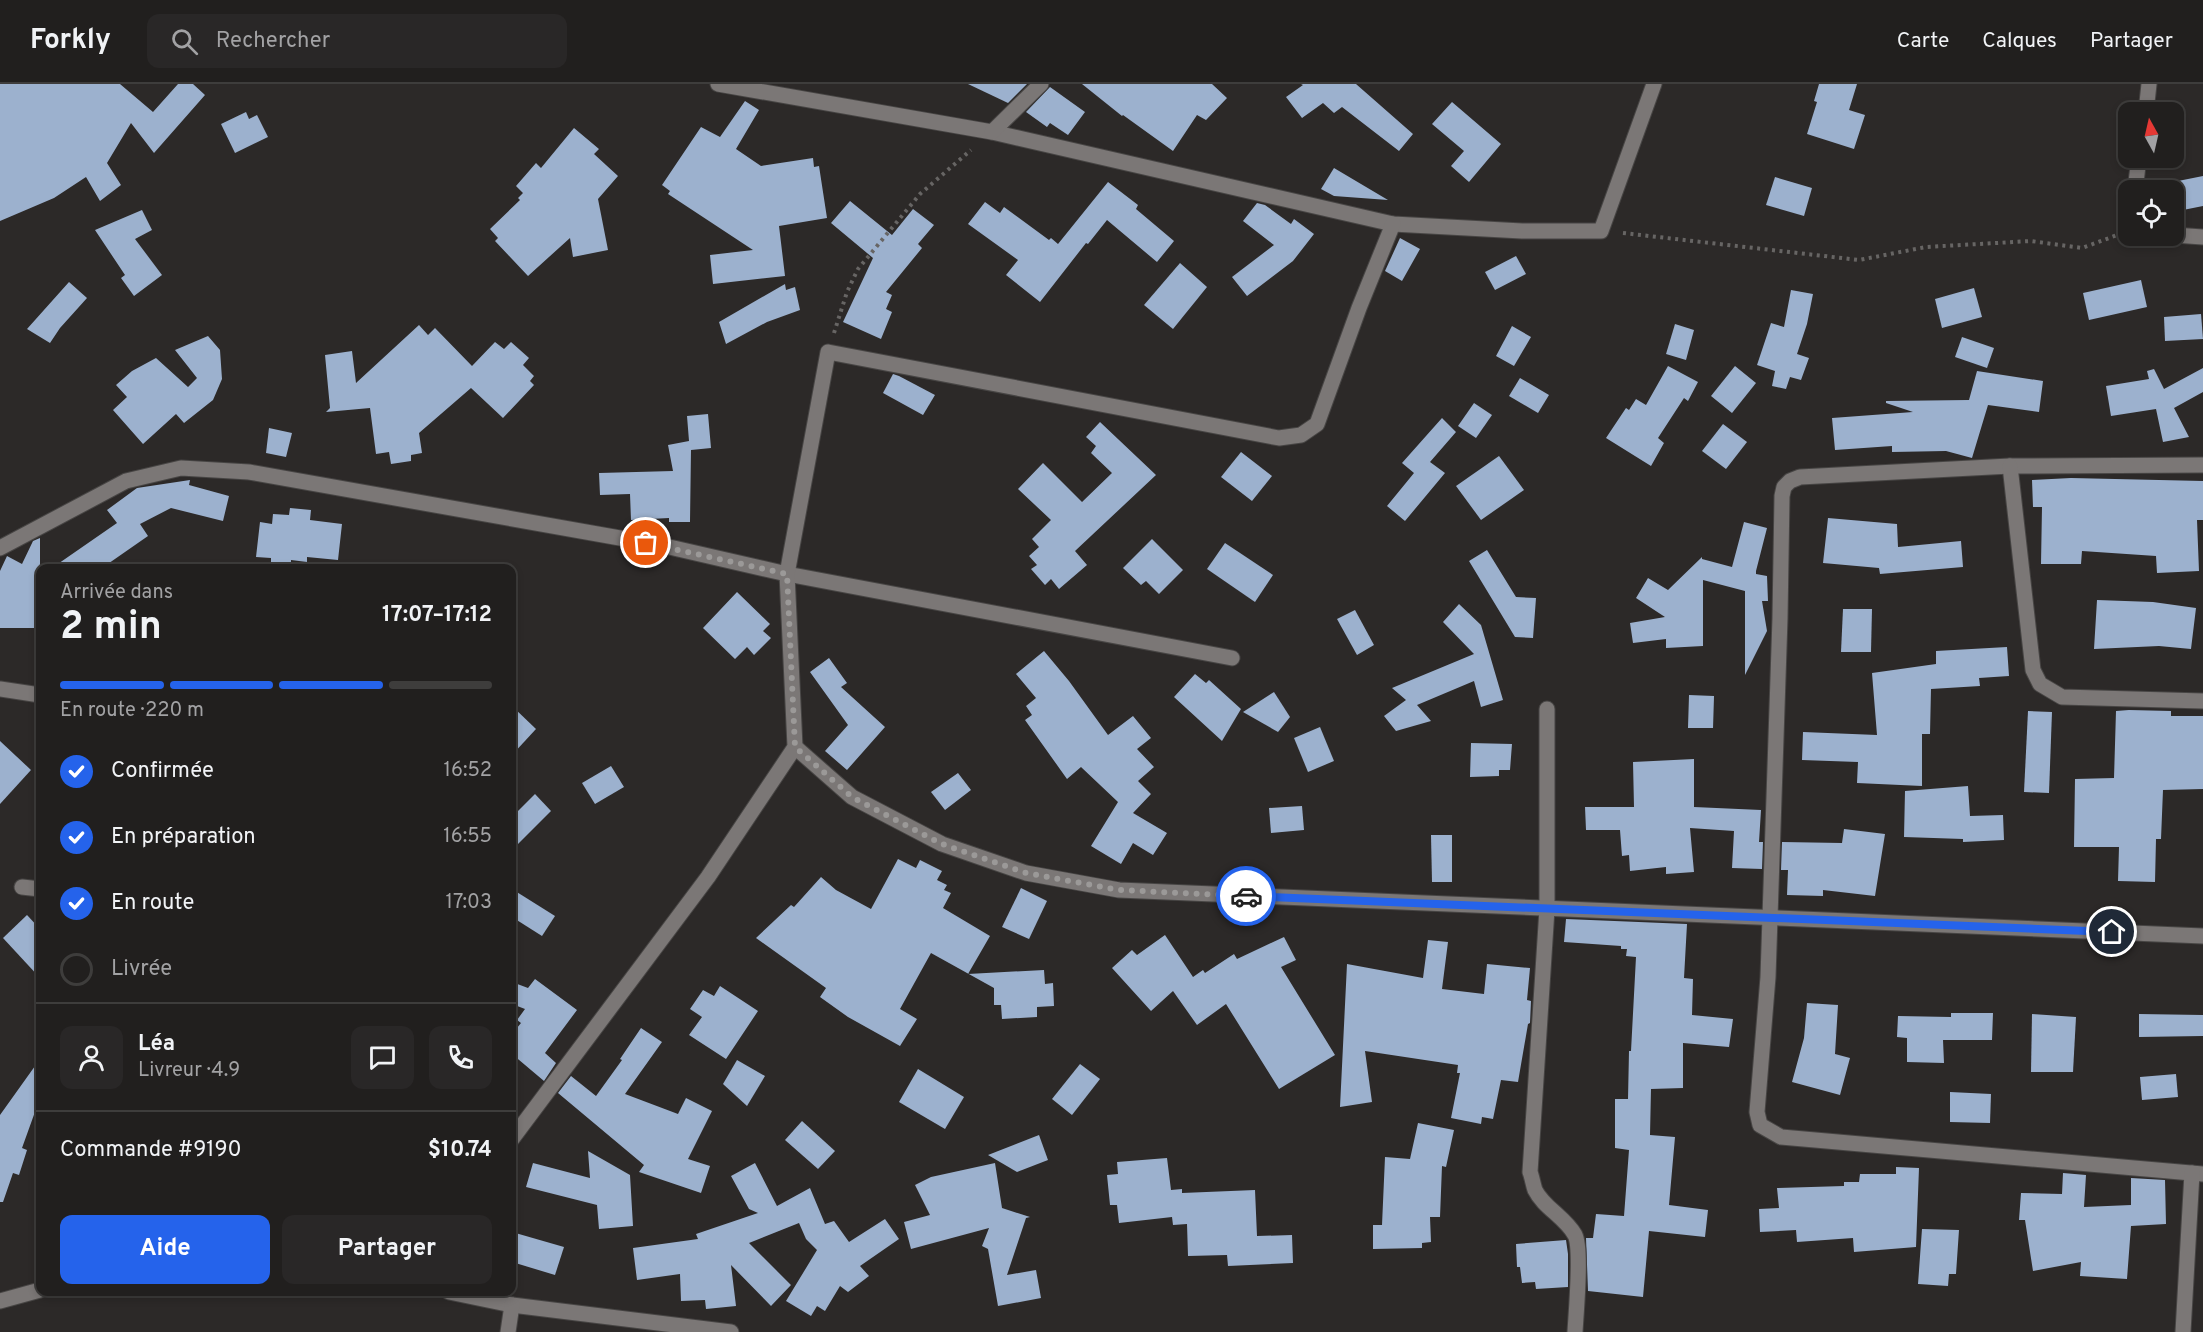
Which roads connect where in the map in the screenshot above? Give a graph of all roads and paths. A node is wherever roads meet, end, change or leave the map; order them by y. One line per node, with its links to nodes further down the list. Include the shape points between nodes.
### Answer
1 (718, 84): 6 (street)
2 (1041, 84): 6 (street)
3 (1654, 84): 8 (street)
4 (2149, 84): 5 (street)
5 (2146, 102)
6 (992, 132): 7 (street); 12 (path, via 920,194 858,269)
7 (1393, 224): 8 (street); 12 (street, via 1317,424 1301,435 1279,438)
8 (1601, 231): 9 (path, via 1860,260 1926,247 1996,243 2031,242 2082,248)
9 (2118, 235)
10 (2184, 236): 11 (street)
11 (2203, 237)
12 (828, 352): 16 (street)
13 (2203, 465): 14 (street)
14 (2010, 466): 20 (street, via 2033,670 2040,684 2062,697); 26 (street, via 1800,477 1784,487)
15 (0, 548): 16 (street, via 126,481 181,468 249,472 665,546)
16 (787, 574): 17 (street); 22 (street)
17 (1232, 658)
18 (0, 689): 19 (street)
19 (36, 694)
20 (2203, 700)
21 (1547, 709): 25 (street)
22 (795, 747): 25 (street, via 852,797 942,844 1026,873 1119,890); 28 (street, via 708,877)
23 (22, 887): 24 (street)
24 (36, 889)
25 (1547, 909): 26 (street); 36 (street, via 1530,1172 1542,1200 1576,1236)
26 (1770, 918): 27 (street); 29 (street, via 1757,1112 1760,1125 1769,1131 1781,1137)
27 (2203, 936)
28 (516, 1134)
29 (2197, 1174): 37 (street)
30 (36, 1291): 32 (street)
31 (468, 1296): 33 (street)
32 (0, 1301)
33 (512, 1305): 34 (street); 35 (street)
34 (508, 1332)
35 (731, 1332)
36 (1575, 1332)
37 (2183, 1332)

